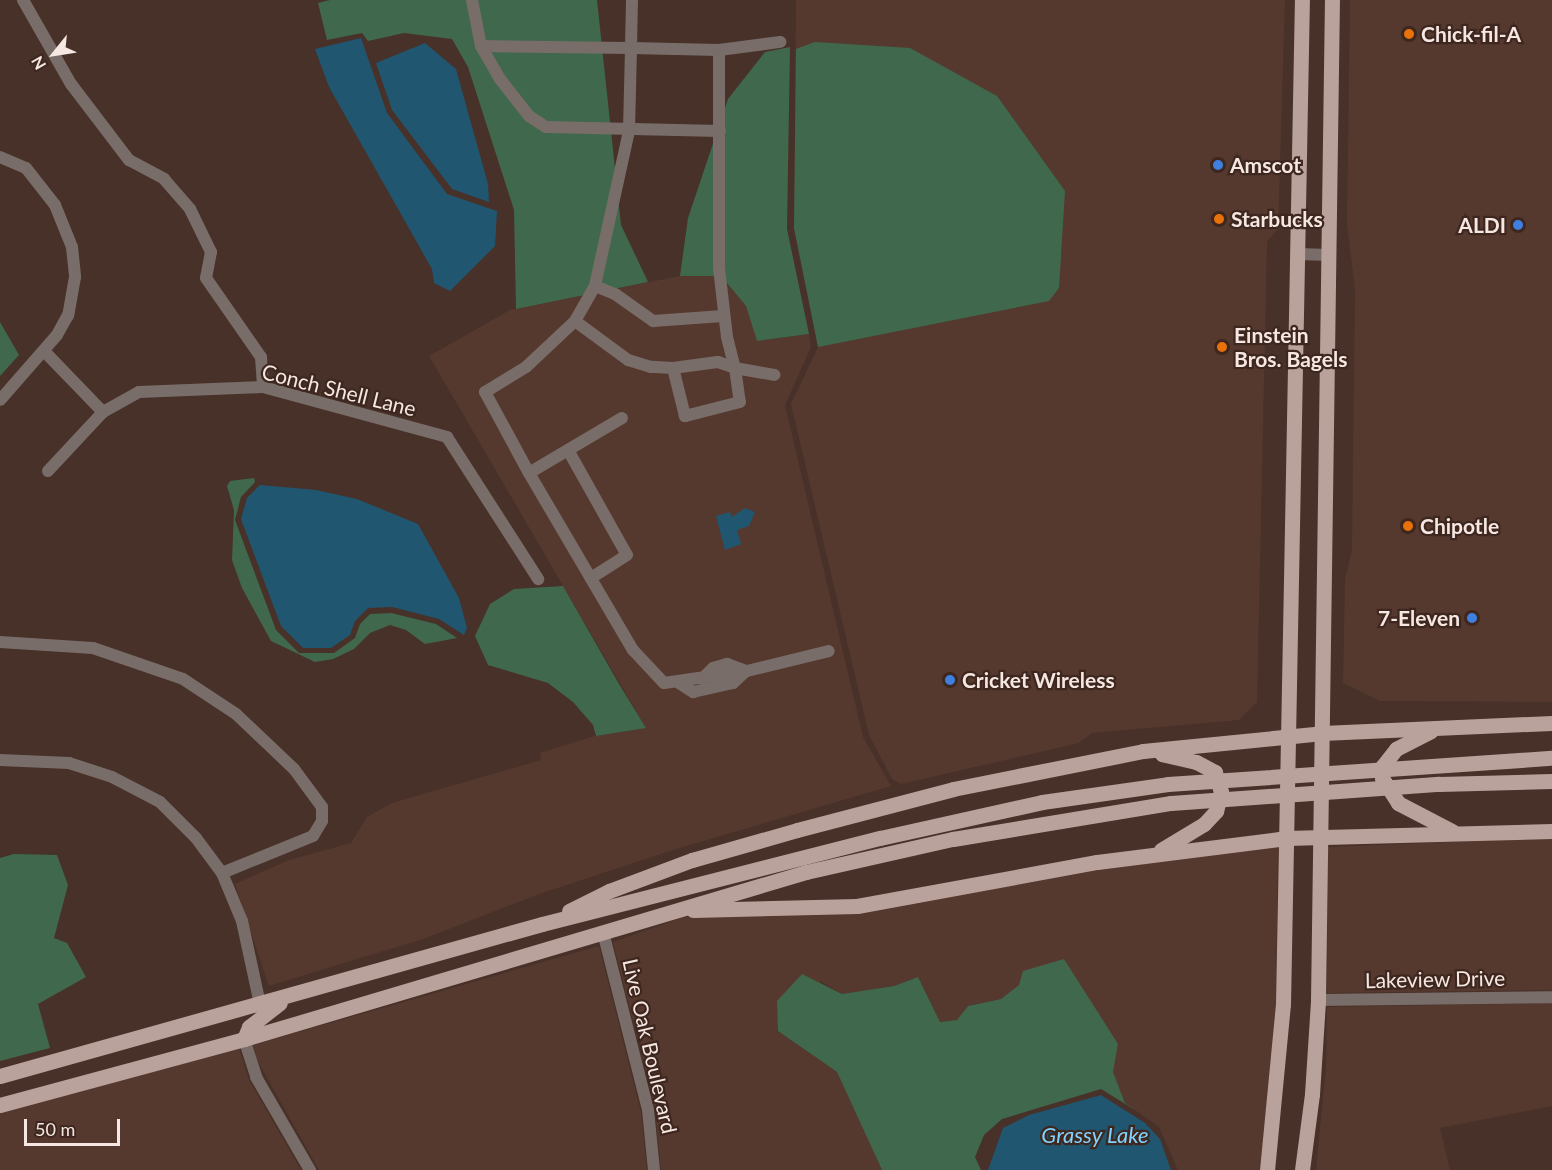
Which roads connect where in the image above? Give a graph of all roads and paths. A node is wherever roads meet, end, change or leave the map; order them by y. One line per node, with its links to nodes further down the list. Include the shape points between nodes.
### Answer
1 (22, 0): 22 (street, via 71,84 129,160 164,179 190,209 211,252 206,278 261,357)
2 (472, 0): 7 (street)
3 (1302, 0): 13 (main road)
4 (1332, 0): 14 (main road)
5 (632, 4): 8 (street)
6 (780, 42): 9 (street)
7 (481, 46): 8 (street); 10 (street, via 529,116 546,127)
8 (631, 48): 9 (street); 10 (street)
9 (719, 50): 11 (street)
10 (629, 131): 11 (street); 15 (street)
11 (720, 131): 16 (street, via 719,268)
12 (0, 157): 18 (street, via 26,168 39,180 55,205 72,247 75,277 68,315)
13 (1298, 254): 14 (street); 38 (main road)
14 (1329, 255): 37 (main road)
15 (595, 286): 16 (street, via 615,294 653,321); 17 (street)
16 (723, 316): 20 (street)
17 (575, 321): 19 (street, via 628,360); 28 (street, via 526,367 485,392)
18 (44, 351): 23 (street); 24 (street)
19 (673, 368): 20 (street, via 718,362); 20 (street, via 685,416 740,402)
20 (735, 368): 21 (street)
21 (774, 375)
22 (263, 387): 24 (street, Conch Shell Lane, via 139,392); 30 (street, Conch Shell Lane, via 447,437)
23 (0, 400)
24 (103, 412): 27 (street, Conch Shell Lane)
25 (622, 418): 26 (street)
26 (568, 450): 28 (street); 29 (street, via 627,555)
27 (48, 471)
28 (529, 473): 29 (street)
29 (591, 578): 34 (street, via 650,672 664,683 679,683 693,692)
30 (538, 579)
31 (0, 642): 48 (street, via 93,648 183,679 236,714 294,769 322,807 322,821 313,836)
32 (829, 651): 33 (street)
33 (747, 671): 34 (street, via 733,683); 34 (street, via 727,664 713,668)
34 (709, 681)
35 (1552, 723): 36 (main road)
36 (1442, 726): 37 (main road); 44 (main road, via 1396,749 1382,767 1382,778 1398,804)
37 (1322, 733): 38 (main road); 46 (main road)
38 (1288, 736): 39 (main road); 45 (main road)
39 (1145, 750): 47 (main road, via 1196,762 1215,772 1221,792 1216,811 1204,824); 50 (main road, via 953,789 692,860 609,891)
40 (1552, 758): 50 (main road, via 1168,784 1042,802 880,838)
41 (0, 760): 48 (street, via 69,764 112,777 160,802 196,838)
42 (1552, 781): 49 (main road, via 1439,784 1171,803 1039,822 877,855)
43 (1552, 831): 44 (main road)
44 (1458, 833): 46 (main road)
45 (1286, 838): 46 (main road); 47 (main road); 61 (main road, via 1280,1059)
46 (1319, 840): 54 (main road)
47 (1150, 855): 49 (main road, via 857,906)
48 (222, 873): 55 (street, via 242,921)
49 (675, 910): 51 (main road)
50 (542, 924): 52 (main road)
51 (603, 932): 56 (main road); 60 (street, Live Oak Boulevard, via 648,1110)
52 (293, 995): 55 (main road); 56 (main road, via 259,1018)
53 (1552, 997): 54 (street, Lakeview Drive)
54 (1318, 1000): 62 (main road)
55 (260, 1004): 57 (main road)
56 (244, 1039): 58 (main road); 59 (street, via 256,1077)
57 (1, 1076)
58 (0, 1105)
59 (310, 1170)
60 (654, 1170)
61 (1267, 1170)
62 (1302, 1170)

